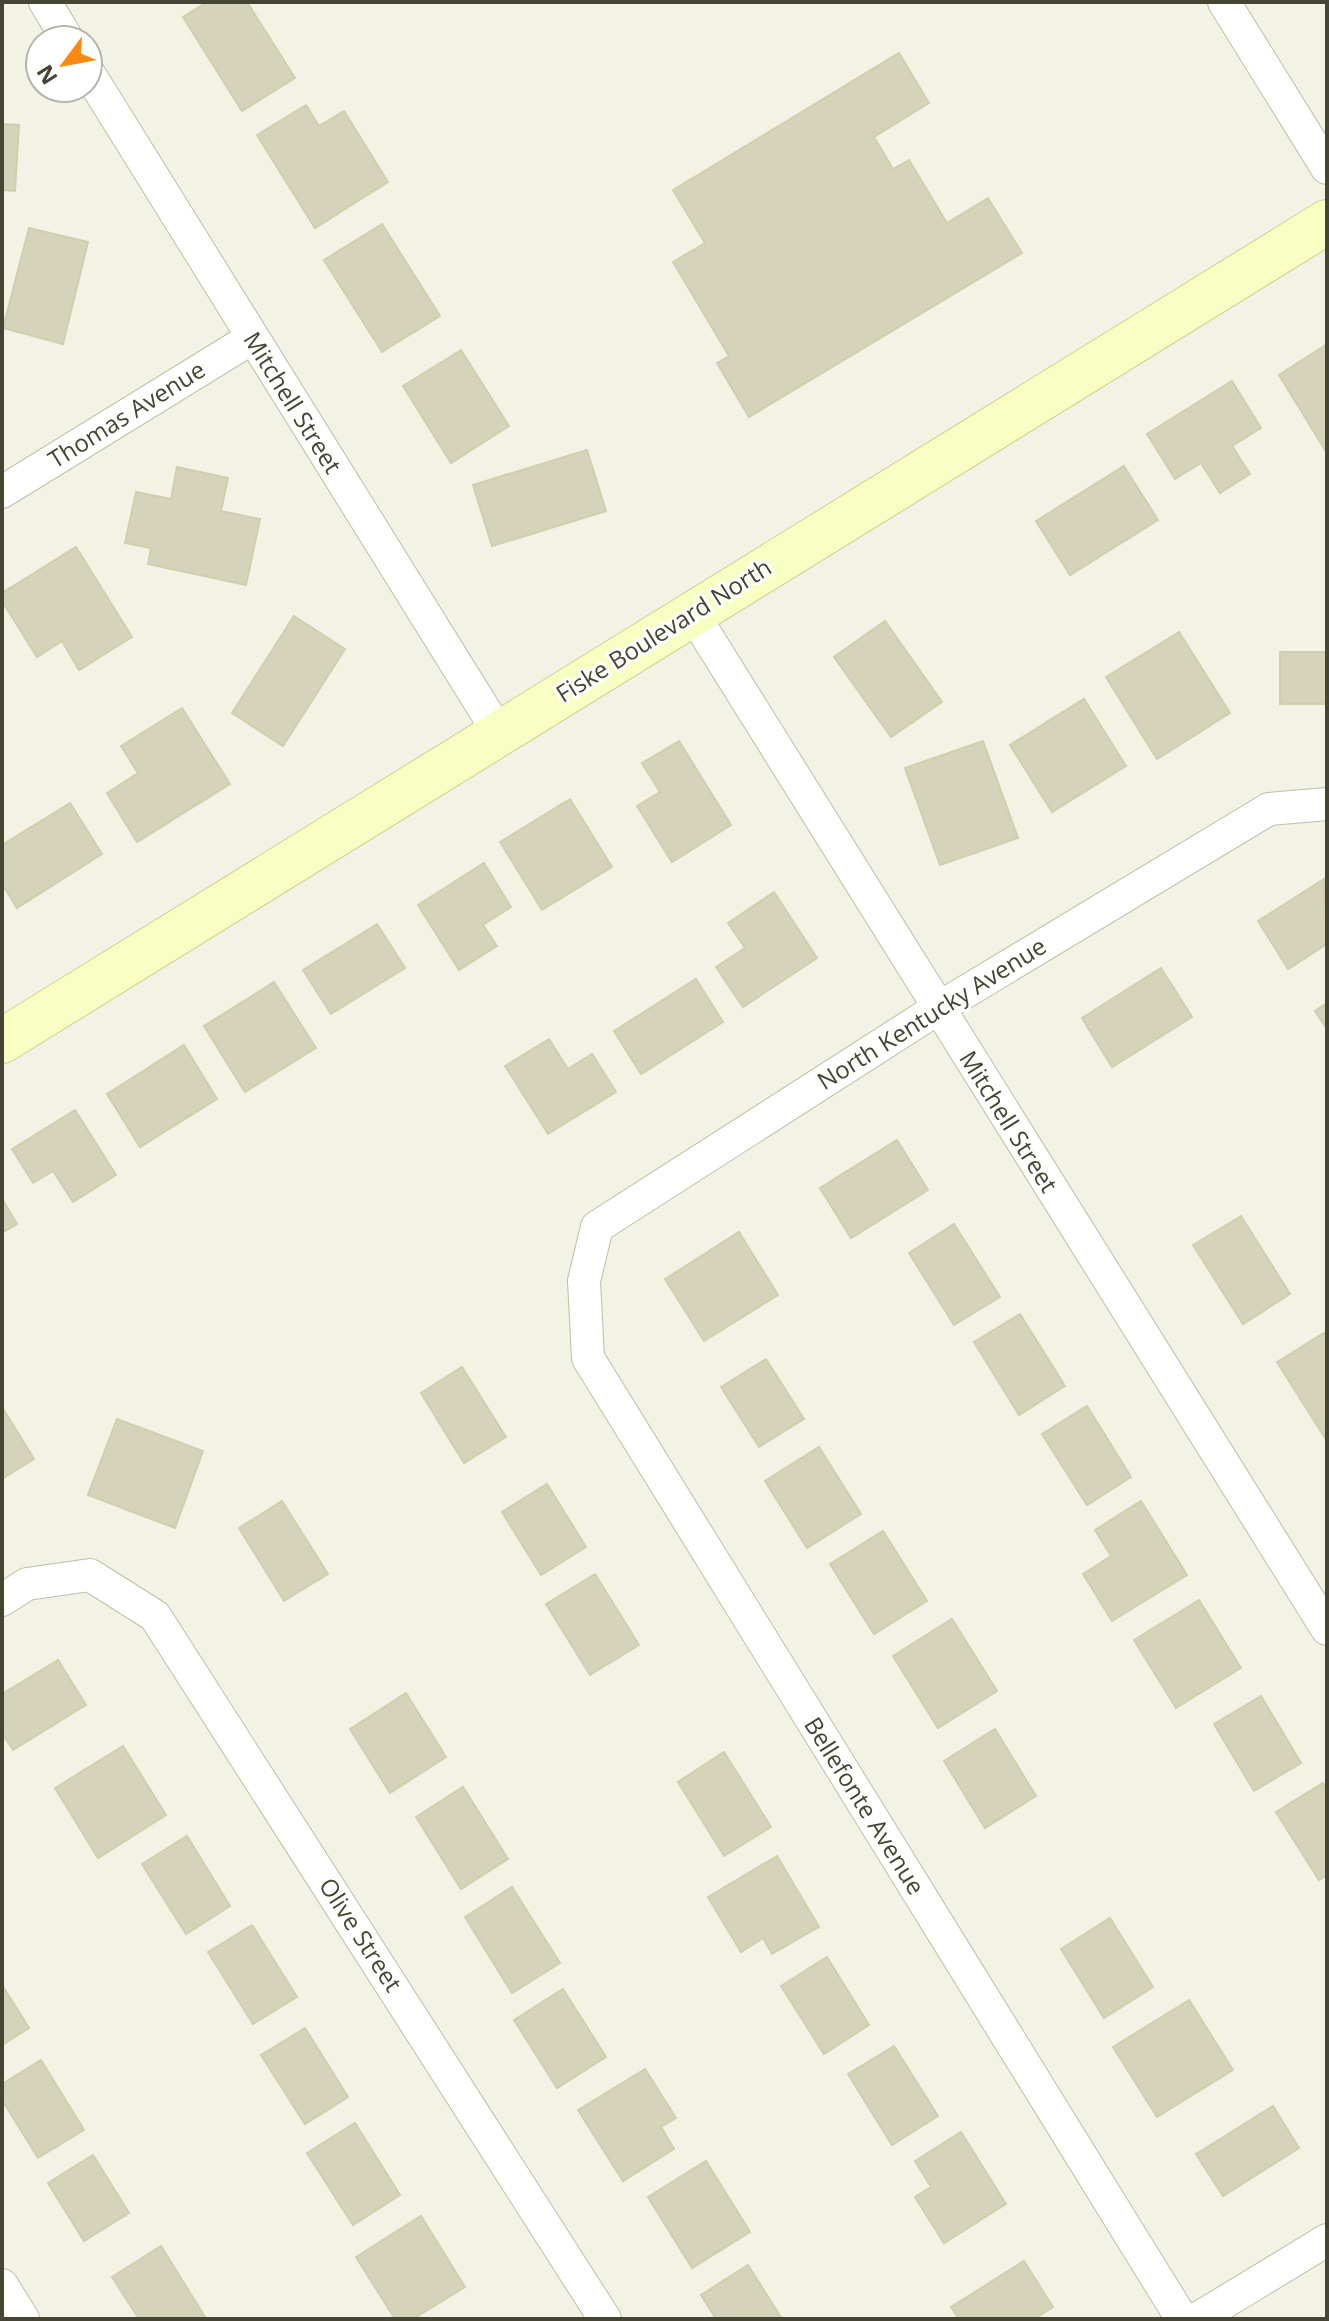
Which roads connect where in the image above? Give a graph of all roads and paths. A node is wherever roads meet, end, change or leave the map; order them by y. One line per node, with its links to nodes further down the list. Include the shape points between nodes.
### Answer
1 (45, 2): 3 (street)
2 (1224, 2): 5 (street)
3 (58, 24)
4 (104, 98): 7 (street, Mitchell Street)
5 (1327, 168)
6 (1327, 222): 9 (street, Fiske Boulevard North)
7 (252, 338): 8 (street, Thomas Avenue); 10 (street, Mitchell Street)
8 (2, 492)
9 (693, 614): 10 (street, Fiske Boulevard North); 12 (street, Mitchell Street)
10 (499, 733): 13 (street, Fiske Boulevard North)
11 (1327, 804): 12 (street, North Kentucky Avenue, via 1269,809)
12 (937, 1009): 14 (street, North Kentucky Avenue, via 597,1227); 16 (street, Mitchell Street)
13 (2, 1041)
14 (584, 1281): 21 (street, Bellefonte Avenue, via 588,1358)
15 (2, 1600): 20 (street, Olive Street, via 27,1584 90,1575 155,1616)
16 (1327, 1629)
17 (1327, 2240): 22 (street)
18 (2, 2285): 19 (street)
19 (23, 2319)
20 (605, 2319)
21 (1182, 2319)
22 (1197, 2319)

